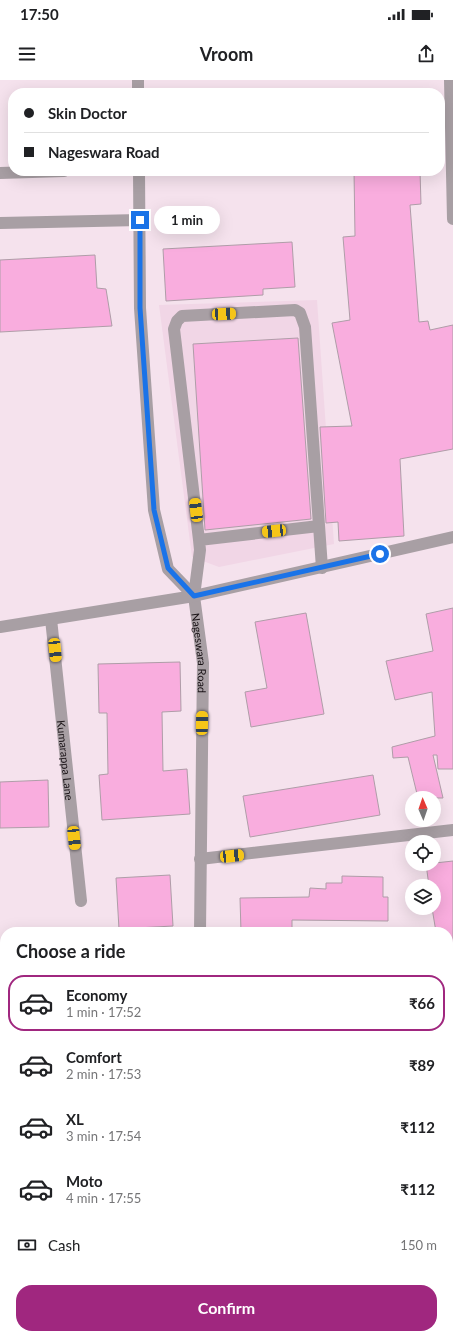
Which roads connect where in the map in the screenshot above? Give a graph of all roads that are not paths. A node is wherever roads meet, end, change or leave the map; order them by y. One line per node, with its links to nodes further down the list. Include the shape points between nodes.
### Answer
1 (450, 80): 3 (street)
2 (139, 176): 4 (street)
3 (453, 219)
4 (140, 220): 5 (street); 10 (street, via 140,308 154,510 168,568)
5 (0, 223)
6 (319, 526): 8 (street); 8 (street, Nageswara Road, via 305,327 300,313 295,310 182,316 174,328); 9 (street)
7 (453, 537): 9 (street)
8 (199, 540): 10 (street, Nageswara Road)
9 (322, 568): 10 (street)
10 (194, 596): 11 (street); 14 (street, Nageswara Road, via 203,662)
11 (52, 619): 12 (street); 15 (street, Kumarappa Lane)
12 (0, 627)
13 (453, 830): 14 (street)
14 (200, 859): 16 (street, Nageswara Road)
15 (81, 901)
16 (200, 927)

